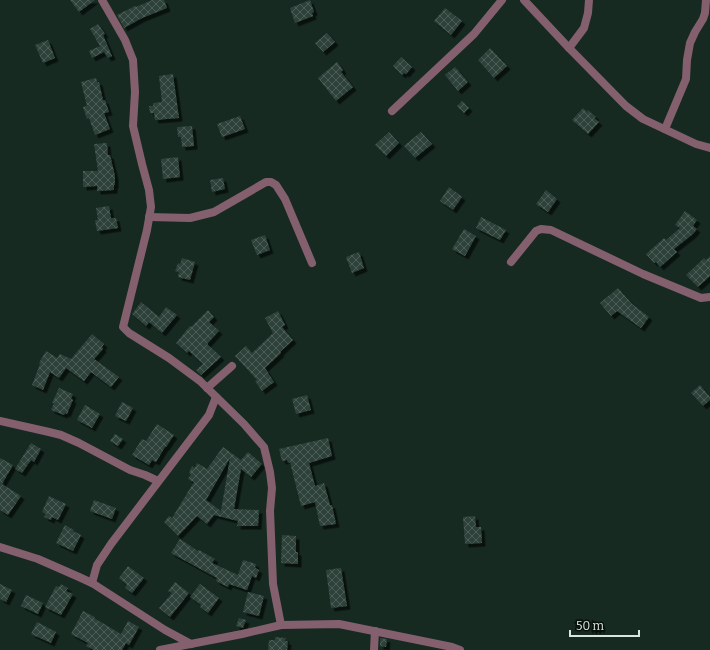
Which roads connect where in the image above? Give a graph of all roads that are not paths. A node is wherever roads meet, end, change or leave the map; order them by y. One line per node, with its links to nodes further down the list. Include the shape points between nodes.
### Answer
1 (102, 0): 10 (street, via 125,40 133,60 133,126 149,190)
2 (502, 0): 7 (street, via 474,34)
3 (524, 0): 6 (street)
4 (589, 0): 6 (street, via 584,28)
5 (706, 0): 8 (street, via 703,19 688,50 686,79)
6 (569, 48): 8 (street, via 626,106)
7 (392, 111)
8 (665, 129): 9 (street)
9 (710, 148)
10 (149, 217): 12 (street, via 190,218 214,212 270,182 276,185 285,199); 15 (street, via 123,327)
11 (511, 262): 13 (street, via 536,231 551,230 643,274 702,298)
12 (312, 263)
13 (710, 297)
14 (232, 366): 15 (street)
15 (207, 388): 16 (street)
16 (216, 397): 18 (street, via 209,415); 21 (street, via 264,447 272,488 270,511 273,584)
17 (0, 421): 18 (street, via 61,435 130,470)
18 (158, 481): 20 (street, via 97,565)
19 (0, 547): 20 (street, via 38,558)
20 (92, 584): 23 (street)
21 (281, 625): 22 (street, via 339,624); 23 (street)
22 (375, 631): 25 (street); 26 (street)
23 (191, 644): 24 (street)
24 (160, 650)
25 (374, 650)
26 (460, 650)

